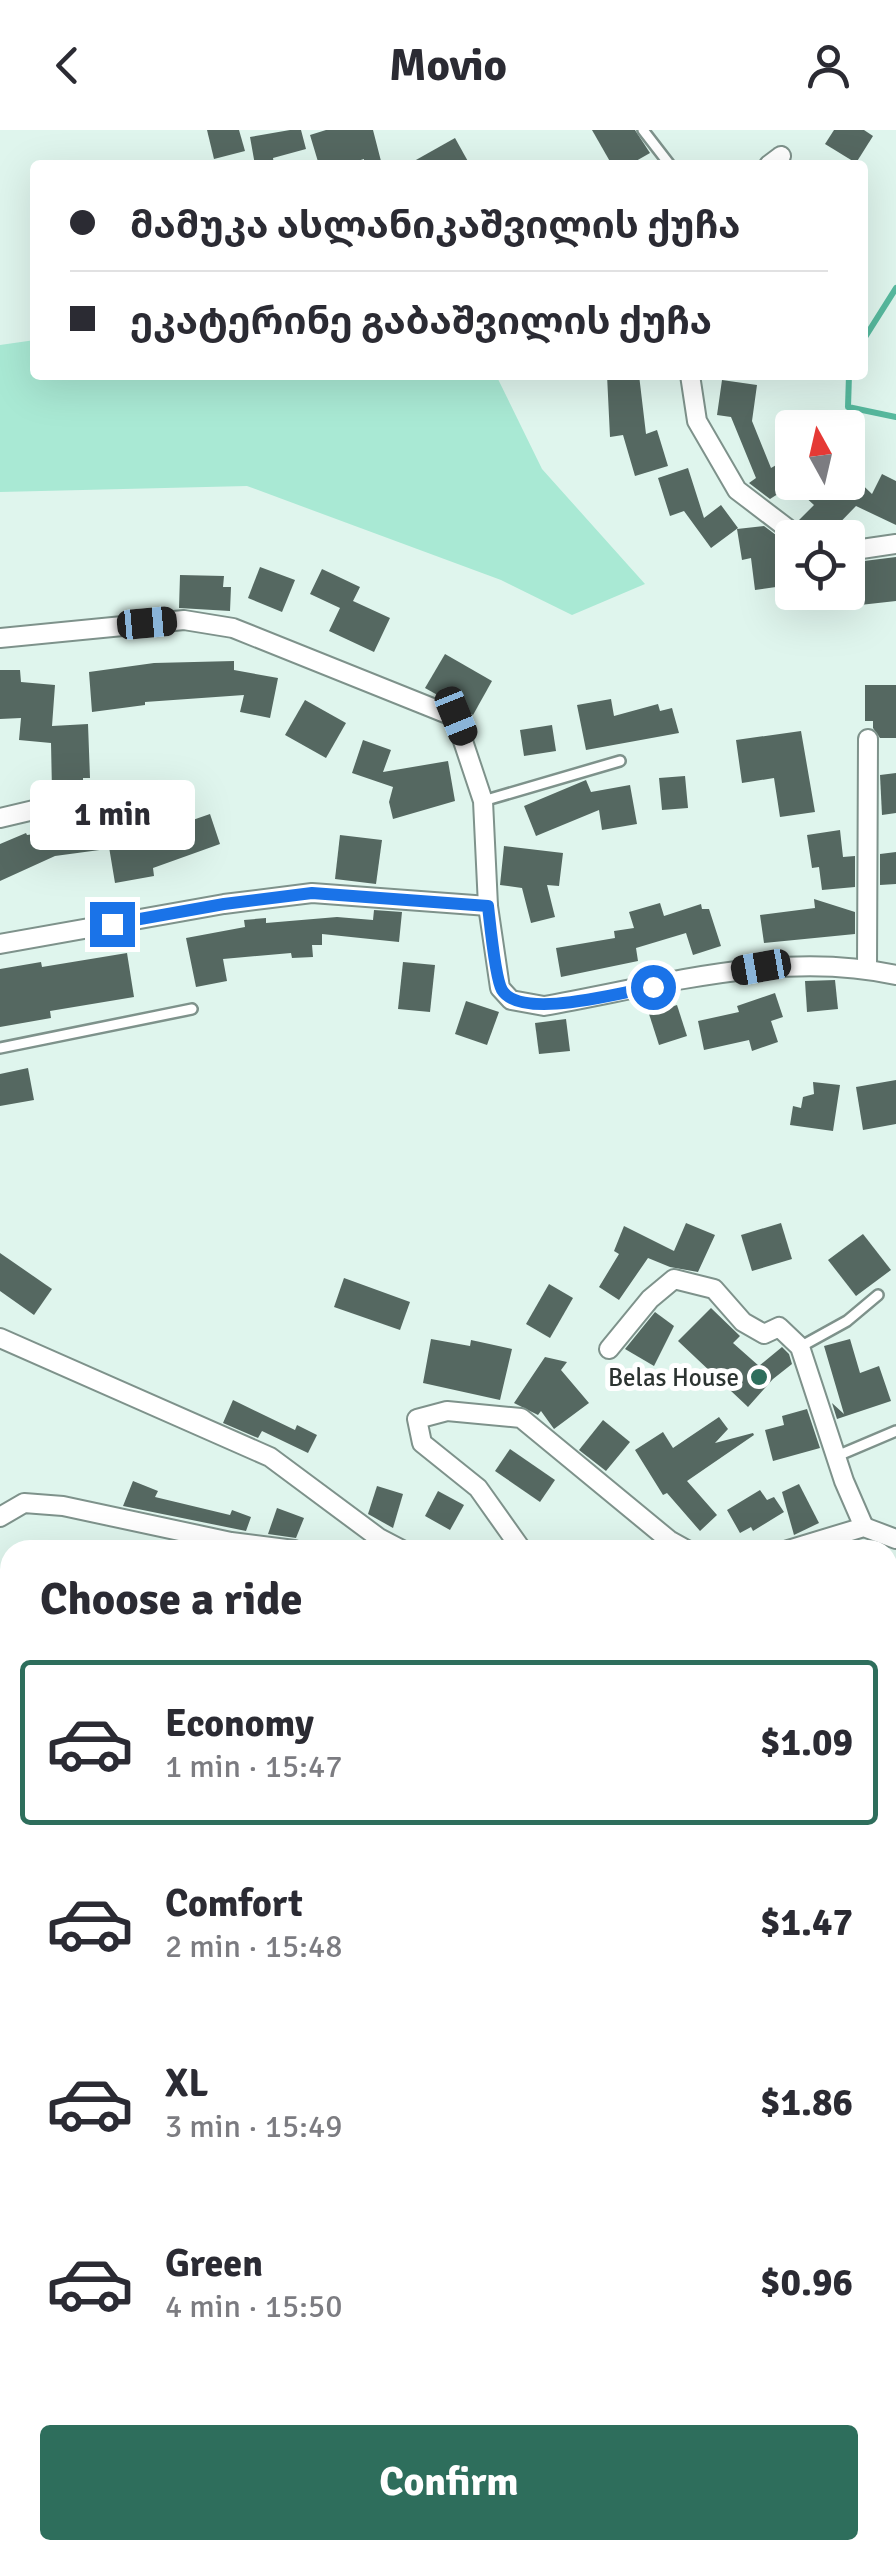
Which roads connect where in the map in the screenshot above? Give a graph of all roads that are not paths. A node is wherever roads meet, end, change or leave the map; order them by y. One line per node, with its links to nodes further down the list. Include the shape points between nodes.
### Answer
1 (643, 130): 2 (lane)
2 (666, 160)
3 (691, 380): 4 (street, via 698,421 738,490)
4 (777, 520)
5 (896, 544): 6 (street)
6 (865, 549)
7 (0, 638): 11 (street, via 184,620 233,628 456,716)
8 (868, 739): 15 (street)
9 (620, 760): 11 (lane)
10 (149, 800): 12 (street, via 55,805)
11 (483, 802): 13 (street)
12 (0, 818)
13 (488, 906): 14 (street, via 312,893); 15 (street, via 500,988 511,1000 544,1006 761,967)
14 (0, 944)
15 (867, 968): 16 (street)
16 (896, 975)
17 (192, 1009): 18 (lane)
18 (0, 1048)
19 (878, 1295): 21 (lane)
20 (0, 1338): 29 (street, via 270,1457)
21 (800, 1347): 22 (street, via 779,1328 764,1334 743,1322 714,1289 674,1280); 24 (street)
22 (609, 1348)
23 (896, 1430): 24 (lane)
24 (837, 1456): 26 (street)
25 (0, 1517): 28 (street, via 24,1503 63,1506)
26 (864, 1527): 27 (street); 32 (street)
27 (896, 1539)
28 (222, 1540)
29 (382, 1540)
30 (515, 1540): 31 (street, via 478,1488 422,1443 416,1419 447,1410 521,1418)
31 (670, 1540)
32 (821, 1540)

